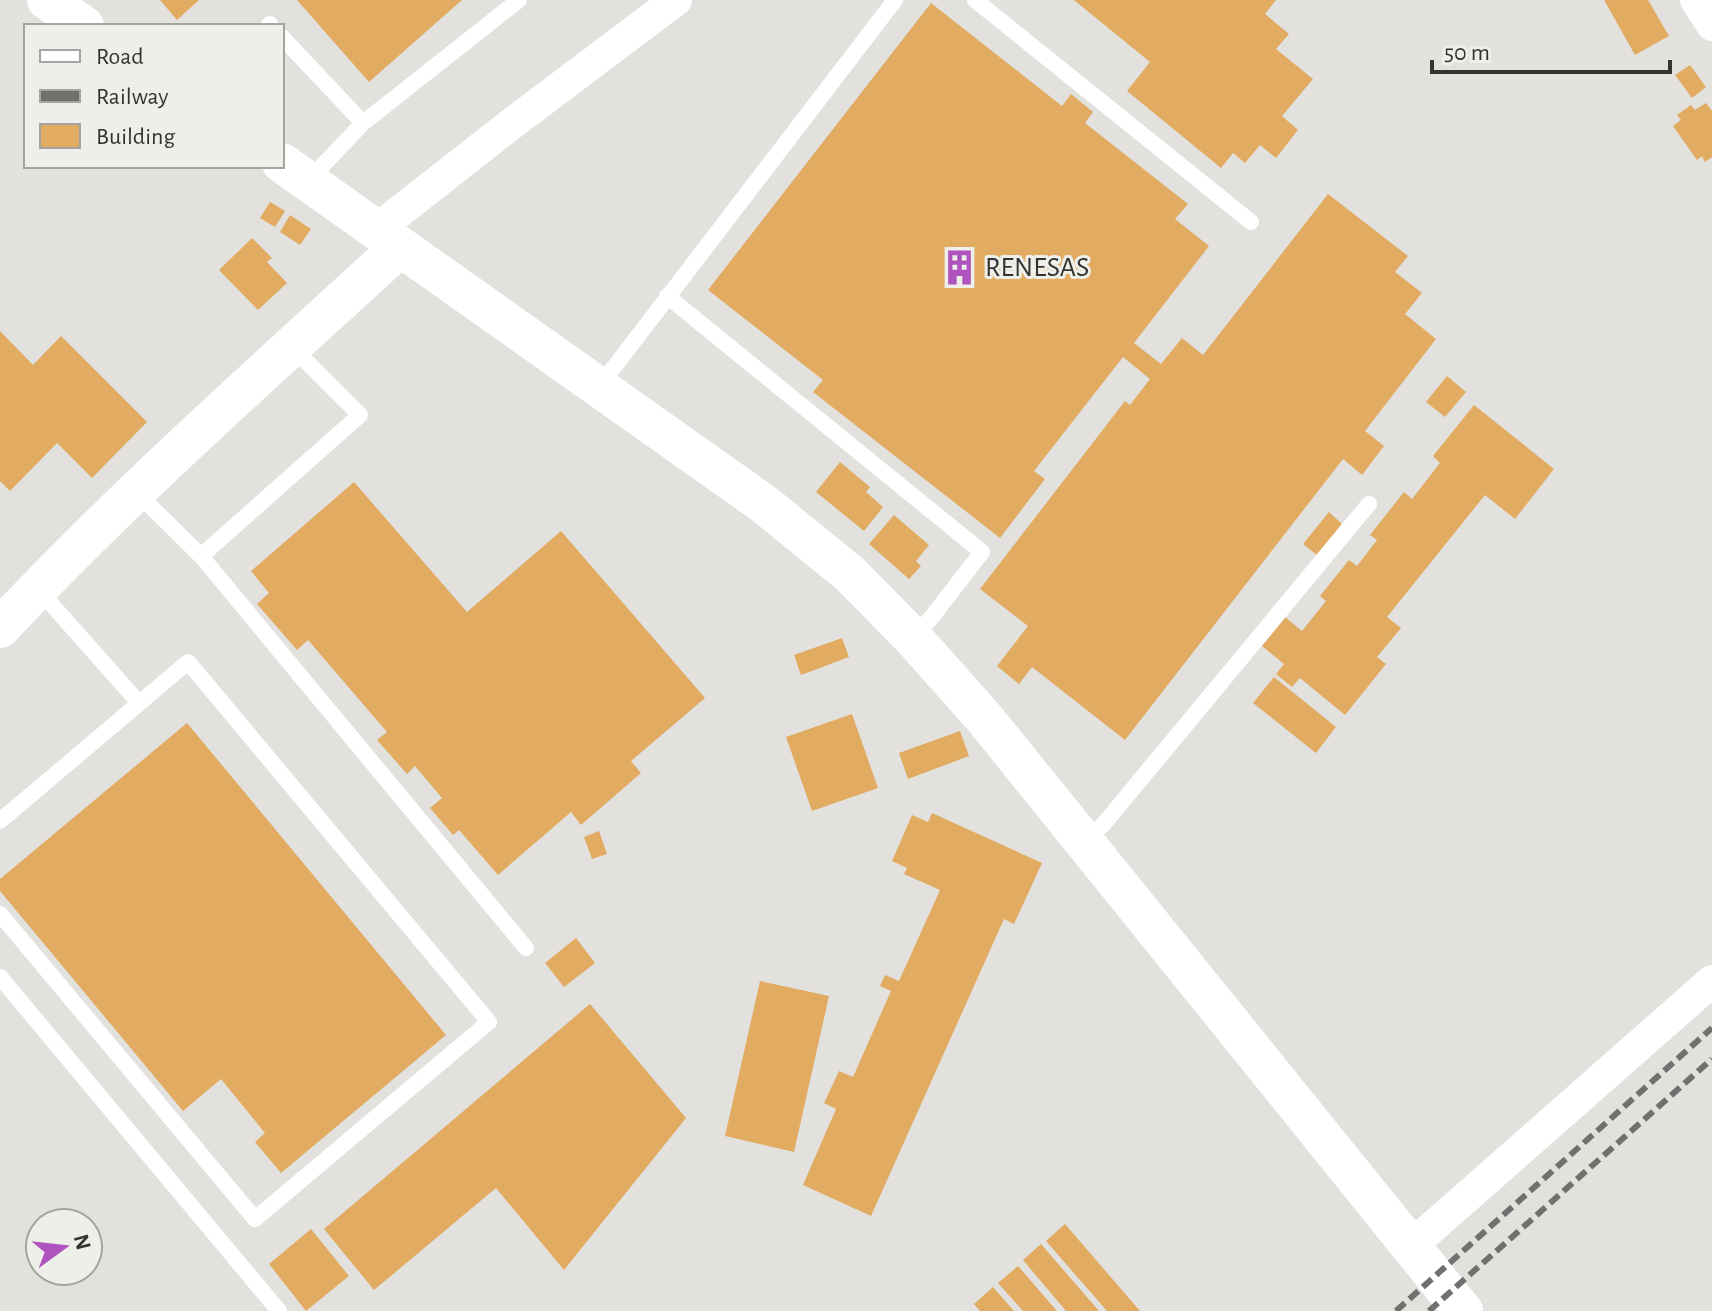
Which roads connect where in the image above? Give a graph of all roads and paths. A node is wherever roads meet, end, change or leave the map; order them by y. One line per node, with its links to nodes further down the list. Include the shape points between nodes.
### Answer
1 (47, 0): 7 (street)
2 (519, 0): 10 (lane)
3 (676, 0): 13 (street, via 506,128)
4 (895, 0): 14 (lane)
5 (975, 0): 12 (lane)
6 (1696, 0): 8 (street)
7 (81, 24)
8 (1712, 25)
9 (284, 39): 10 (lane)
10 (363, 123): 11 (lane)
11 (295, 172): 13 (street)
12 (1251, 222)
13 (388, 239): 15 (street); 16 (street)
14 (667, 296): 16 (lane); 22 (lane, via 982,552)
15 (292, 347): 17 (street); 19 (lane, via 360,415)
16 (598, 385): 22 (street, via 764,504 850,574)
17 (135, 491): 19 (lane); 20 (street)
18 (1369, 504): 25 (lane, via 1102,826)
19 (201, 556): 27 (lane)
20 (37, 588): 21 (street); 23 (lane)
21 (0, 628)
22 (912, 637): 25 (street)
23 (139, 703): 24 (lane); 26 (lane, via 188,662 489,1022 255,1219)
24 (0, 821)
25 (1081, 840): 30 (street)
26 (0, 914)
27 (526, 948)
28 (0, 977): 31 (lane)
29 (1712, 981): 30 (street)
30 (1411, 1246): 32 (street)
31 (279, 1311)
32 (1463, 1311)

